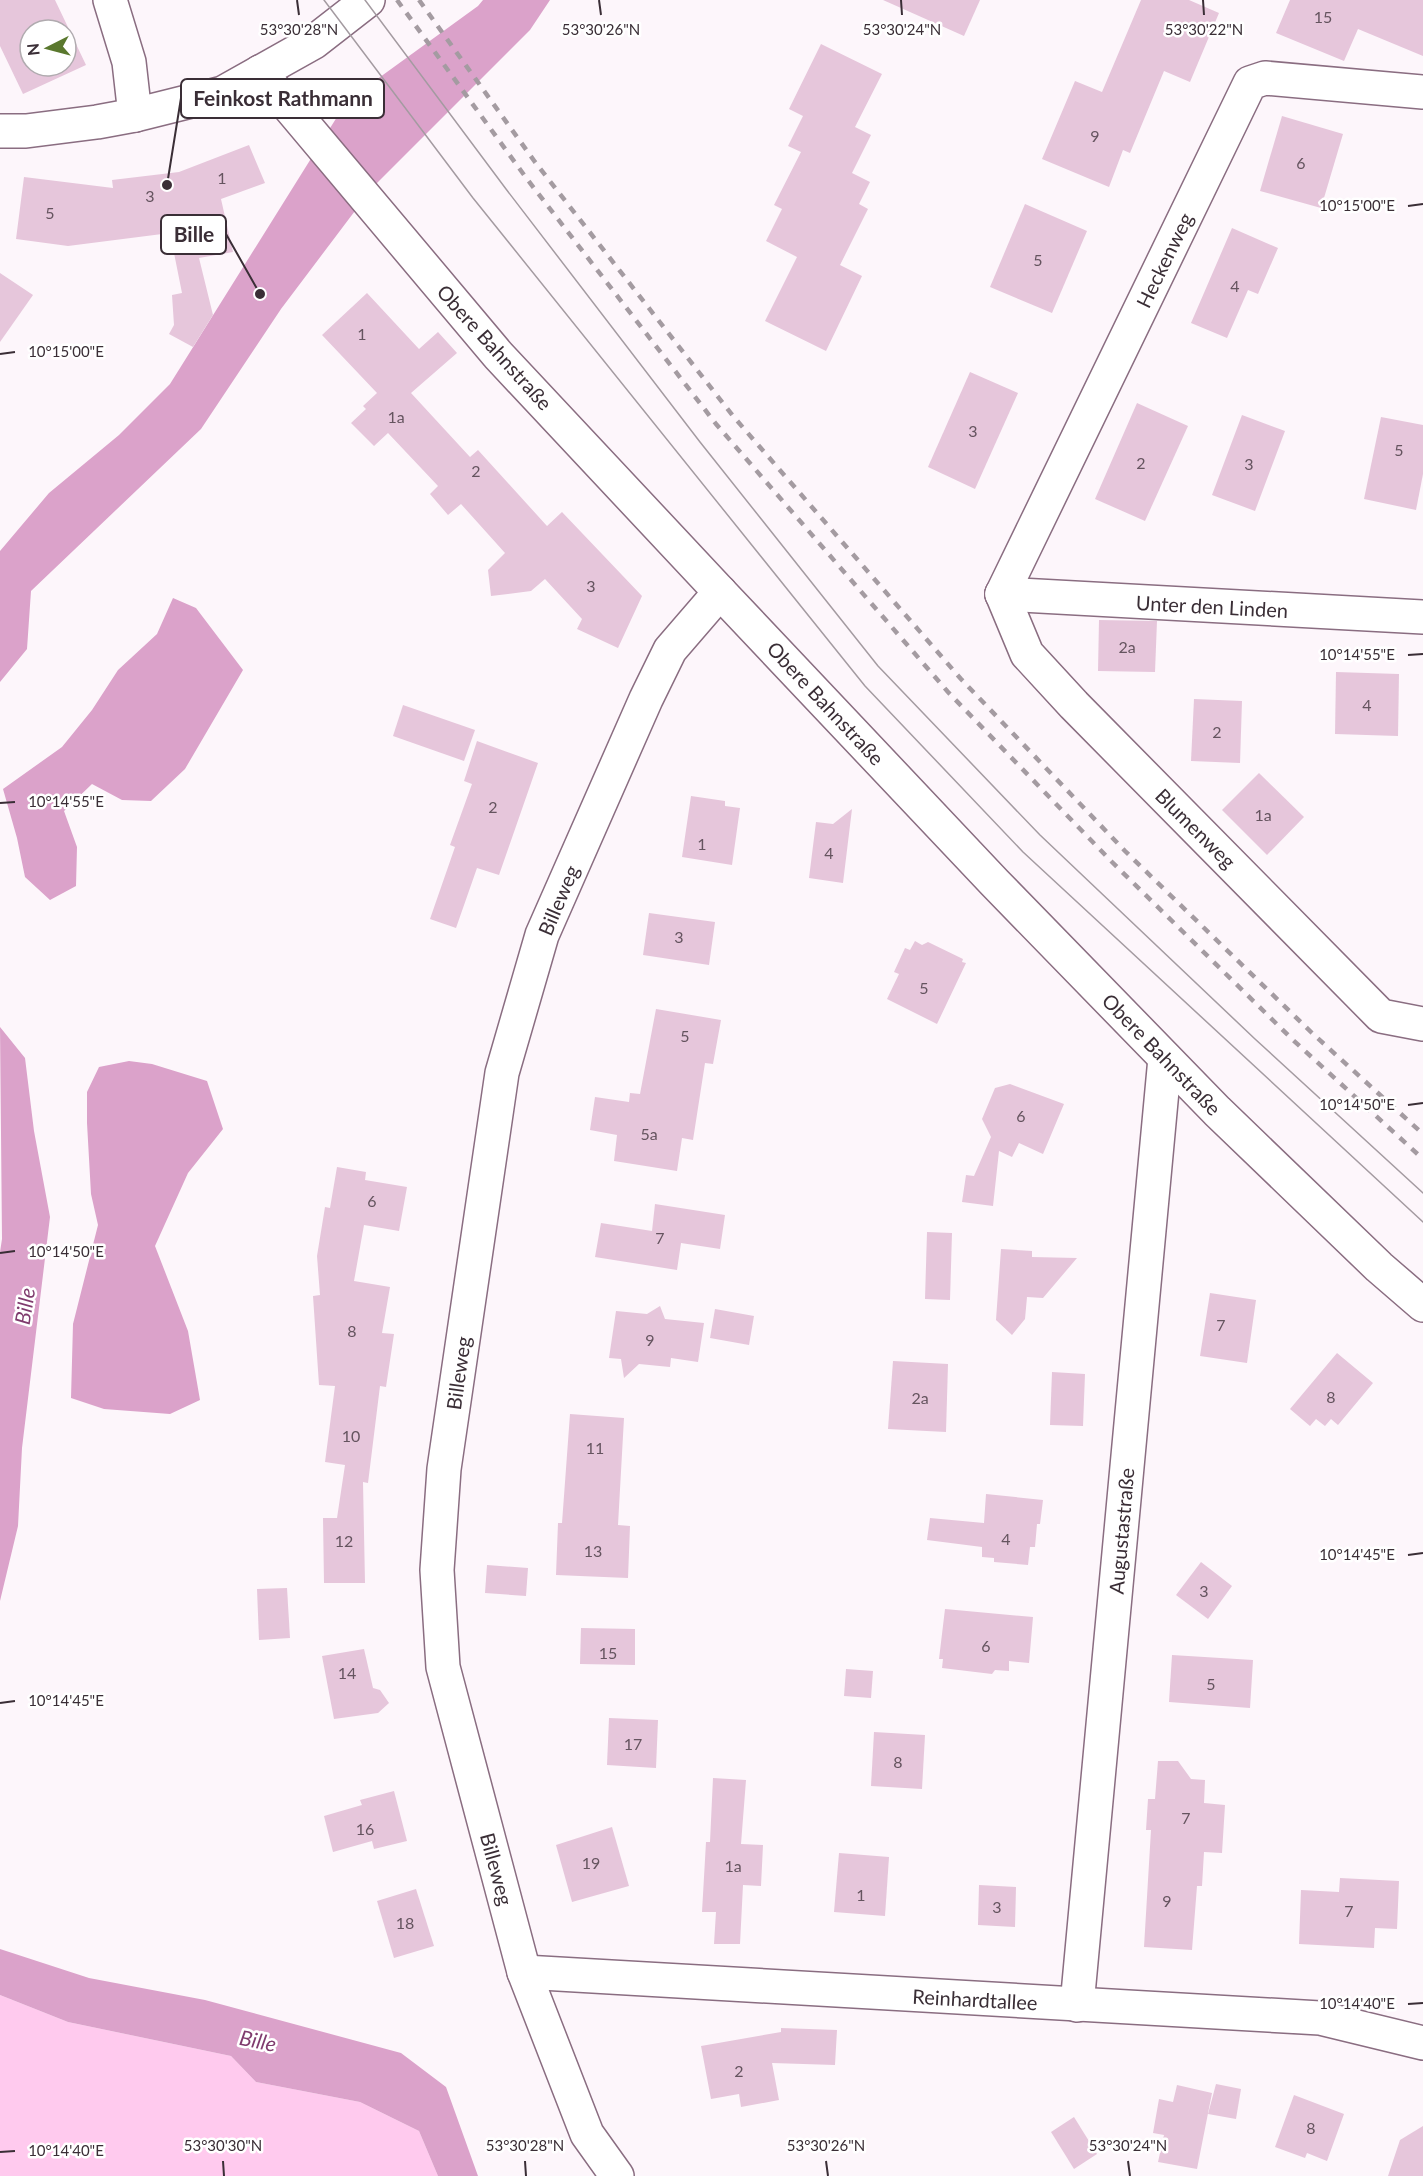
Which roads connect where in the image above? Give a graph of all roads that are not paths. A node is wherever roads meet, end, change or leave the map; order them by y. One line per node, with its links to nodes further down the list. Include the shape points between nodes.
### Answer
1 (110, 0): 5 (street, via 129,62)
2 (368, 0): 3 (street, via 314,42)
3 (260, 72): 5 (street, via 223,93); 7 (street, Obere Bahnstraße, via 498,355)
4 (1423, 92): 8 (street, Heckenweg, via 1265,78 1250,83)
5 (135, 115): 6 (street, via 26,131)
6 (0, 131)
7 (720, 592): 11 (street, Obere Bahnstraße); 13 (street, Billeweg, via 670,650 542,935 502,1073 444,1469 437,1570 443,1667)
8 (1002, 594): 9 (street, Unter den Linden); 10 (street, Blumenweg, via 1027,654 1074,705 1381,1016)
9 (1423, 617)
10 (1423, 1024)
11 (1165, 1058): 12 (street, Obere Bahnstraße); 14 (street, Augustastraße)
12 (1423, 1305)
13 (524, 1972): 14 (street, Reinhardtallee); 16 (street, Billeweg, via 587,2134)
14 (1077, 2005): 15 (street, Reinhardtallee, via 1320,2018)
15 (1423, 2043)
16 (617, 2176)

